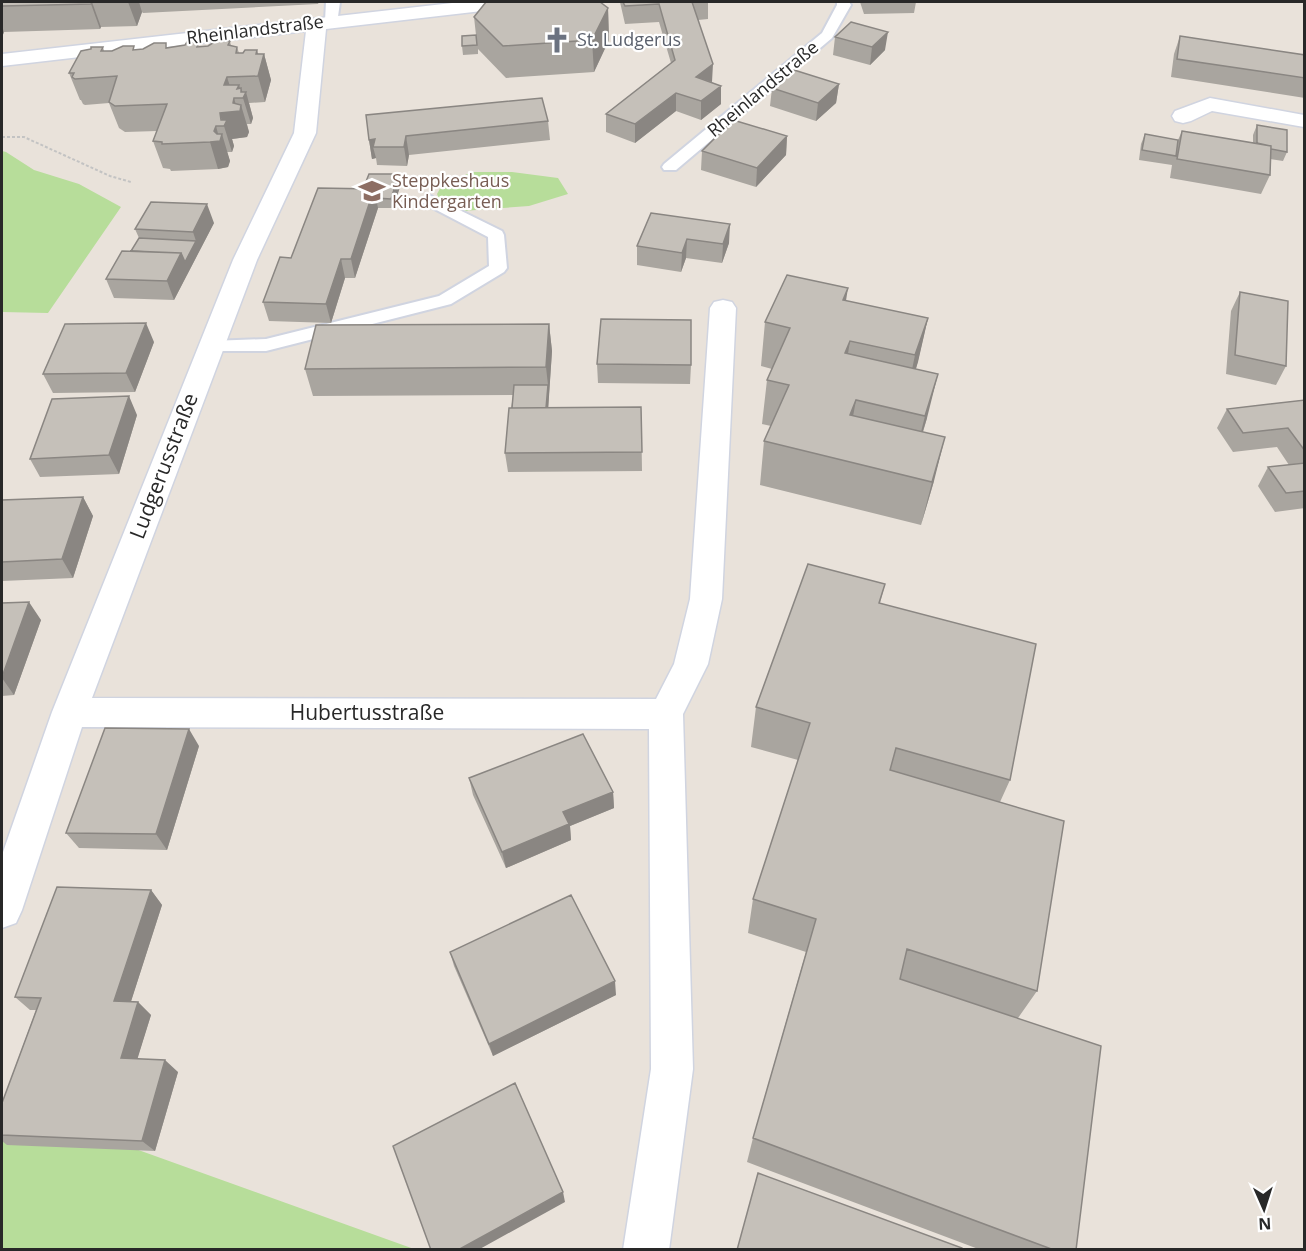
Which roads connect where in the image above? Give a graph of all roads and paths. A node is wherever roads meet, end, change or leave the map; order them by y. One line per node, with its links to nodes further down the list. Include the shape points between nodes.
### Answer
1 (508, 2): 3 (street, Rheinlandstraße)
2 (843, 2): 8 (lane, Rheinlandstraße, via 827,35)
3 (327, 15): 4 (street, Rheinlandstraße); 12 (street, Ludgerusstraße, via 305,133 245,260)
4 (2, 60)
5 (1183, 116): 6 (street, via 1209,104)
6 (1305, 121)
7 (2, 137): 9 (path, via 24,137)
8 (670, 167)
9 (131, 182)
10 (429, 200): 12 (lane, via 496,235 498,268 445,300 266,345)
11 (723, 308): 14 (street, via 706,599 691,664)
12 (211, 347): 13 (street, Ludgerusstraße)
13 (69, 712): 14 (street, Hubertusstraße); 15 (street, Ludgerusstraße)
14 (666, 714): 16 (street, via 672,1069)
15 (2, 910)
16 (646, 1250)

